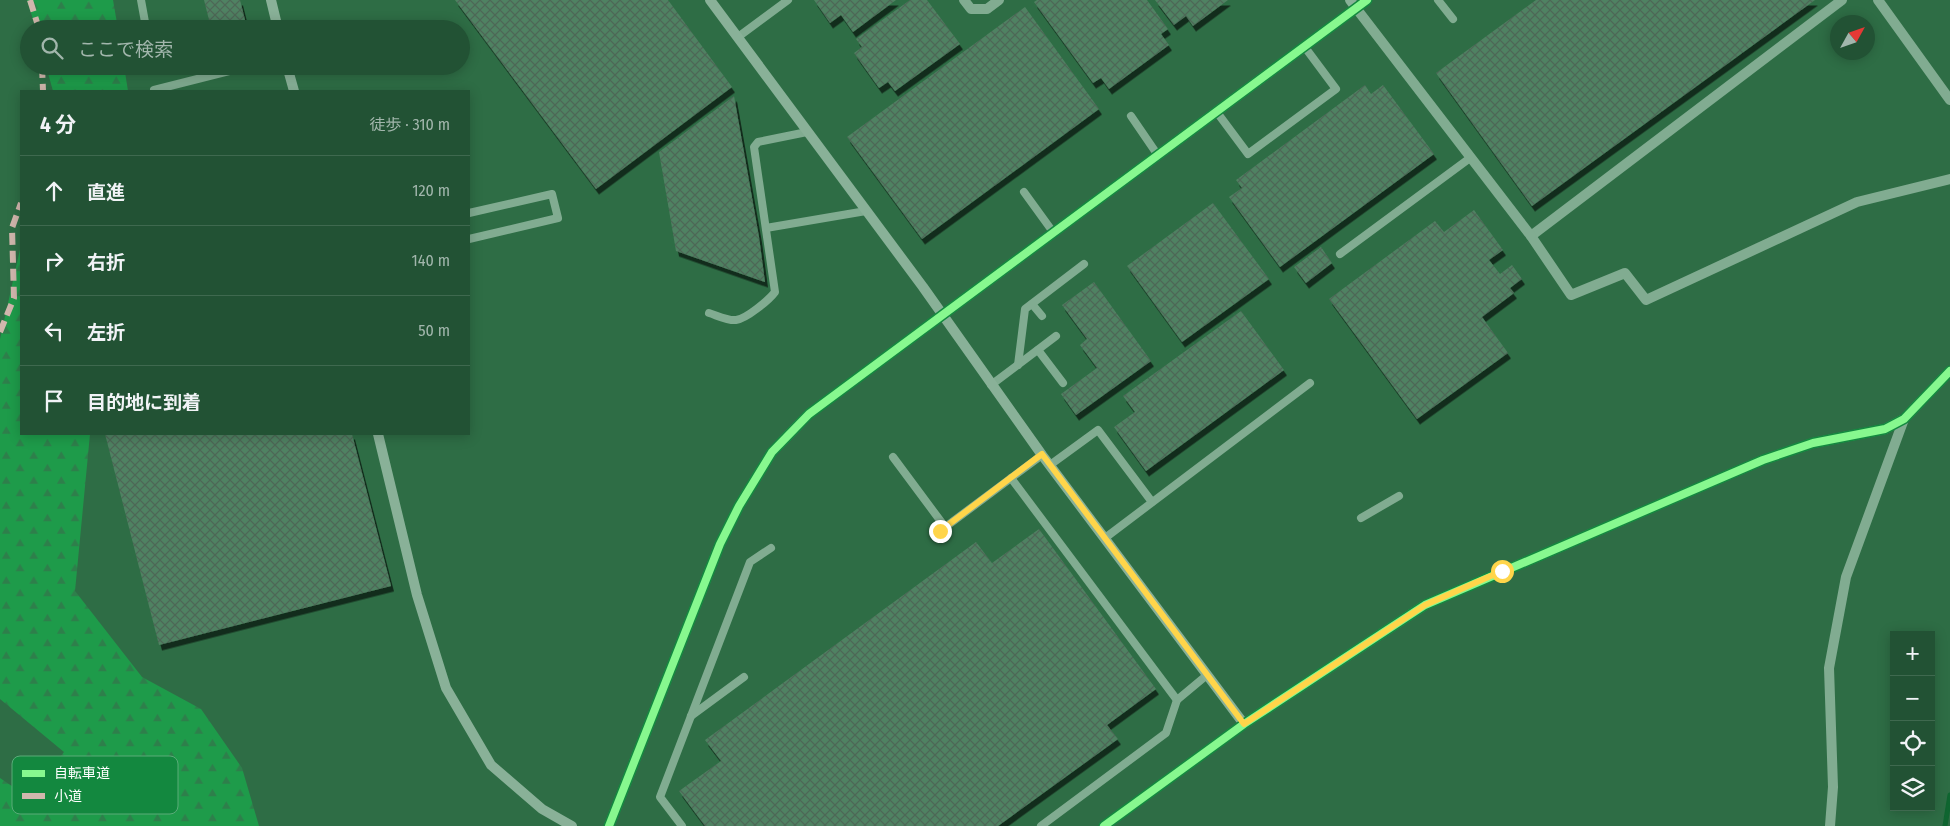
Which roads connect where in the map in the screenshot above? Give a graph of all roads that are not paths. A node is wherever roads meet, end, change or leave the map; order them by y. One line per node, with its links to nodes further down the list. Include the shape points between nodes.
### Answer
1 (141, 0): 13 (lane)
2 (271, 0): 14 (street)
3 (710, 0): 15 (street)
4 (788, 0): 15 (lane)
5 (964, 0): 6 (street, via 971,9 987,9)
6 (999, 0)
7 (1367, 0): 11 (street)
8 (1438, 0): 12 (lane)
9 (1842, 0): 33 (street)
10 (1878, 0): 21 (street)
11 (1353, 4): 16 (street); 26 (street)
12 (1453, 19)
13 (145, 20)
14 (276, 20)
15 (738, 38): 24 (street)
16 (1304, 46): 22 (street); 22 (lane, via 1336,89 1248,154)
17 (213, 75): 19 (lane)
18 (290, 75): 20 (street)
19 (154, 90)
20 (294, 90)
21 (1950, 100)
22 (1216, 111): 25 (street)
23 (1131, 116): 25 (lane)
24 (807, 132): 29 (street); 31 (lane, via 758,142 754,146)
25 (1157, 154): 32 (street)
26 (1470, 158): 33 (street); 35 (lane)
27 (1950, 179): 33 (street, via 1857,202 1646,300 1625,273 1571,295)
28 (1024, 192): 32 (lane)
29 (866, 211): 31 (lane); 39 (street)
30 (470, 213): 34 (lane, via 552,194 558,218)
31 (766, 228): 38 (lane, via 774,292 771,297 742,318 734,320)
32 (1053, 232): 39 (street)
33 (1531, 236)
34 (470, 239)
35 (1340, 254)
36 (1084, 264): 37 (lane)
37 (1032, 304): 40 (lane); 43 (lane, via 1025,309)
38 (709, 313)
39 (942, 314): 47 (street); 65 (street, via 809,414 772,452 720,544)
40 (1042, 316)
41 (1056, 336): 42 (lane)
42 (1038, 350): 43 (lane); 45 (lane)
43 (1018, 365): 47 (lane)
44 (1950, 371): 48 (street)
45 (1063, 383)
46 (1310, 383): 55 (lane)
47 (991, 385): 50 (street)
48 (1904, 419): 63 (street, via 1885,429 1813,443 1764,460 1425,605); 69 (street, via 1846,577 1829,668 1833,787)
49 (378, 435): 64 (street, via 417,595 446,688 491,765 542,809)
50 (1042, 454): 52 (street); 53 (lane)
51 (893, 457): 53 (lane, via 943,529)
52 (1050, 465): 55 (lane, via 1098,430); 57 (street)
53 (1011, 478): 61 (lane)
54 (1399, 496): 56 (lane)
55 (1152, 502): 57 (lane)
56 (1361, 518)
57 (1105, 538): 59 (street)
58 (771, 548): 62 (lane, via 750,562)
59 (1207, 674): 61 (lane); 63 (street)
60 (744, 677): 62 (lane)
61 (1177, 700): 67 (lane, via 1166,733)
62 (691, 716): 66 (lane, via 660,797)
63 (1244, 724): 68 (street)
64 (572, 826)
65 (609, 826)
66 (682, 826)
67 (1041, 826)
68 (1104, 826)
69 (1830, 826)

